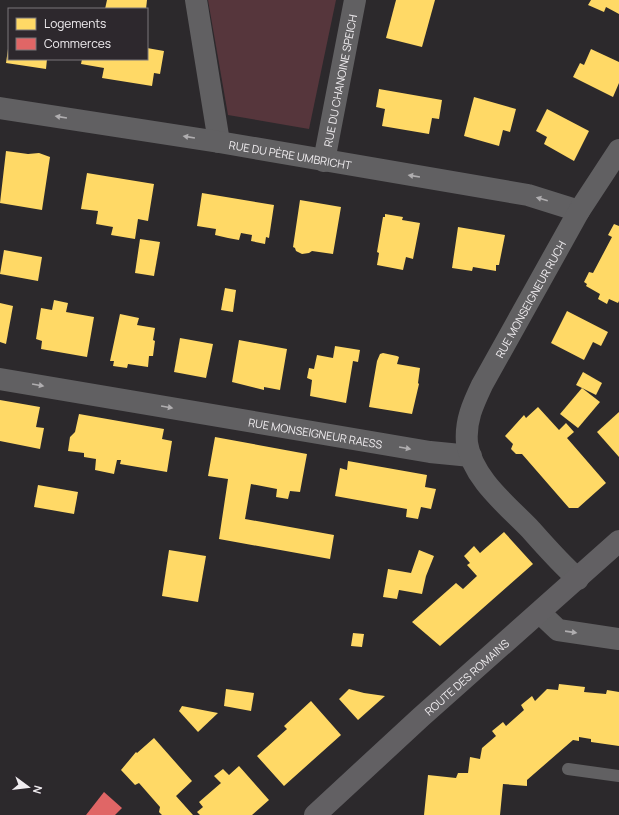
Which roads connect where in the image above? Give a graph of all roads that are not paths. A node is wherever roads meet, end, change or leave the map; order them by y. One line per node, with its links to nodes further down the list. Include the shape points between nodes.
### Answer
1 (196, 0): 4 (street)
2 (355, 0): 6 (street, RUE DU CHANOINE SPEICH)
3 (0, 108): 4 (street, RUE DU PÈRE UMBRICHT, one-way to 3)
4 (218, 142): 6 (street, RUE DU PÈRE UMBRICHT)
5 (619, 150): 7 (street, RUE MONSEIGNEUR RUCH)
6 (324, 161): 7 (street, RUE DU PÈRE UMBRICHT, one-way to 6, via 528,195)
7 (579, 211): 9 (street, RUE MONSEIGNEUR RUCH, via 472,406 466,426)
8 (0, 378): 9 (street, RUE MONSEIGNEUR RAESS, one-way to 9, via 422,450)
9 (471, 456): 11 (street, via 486,483)
10 (619, 541): 11 (main road, ROUTE DES ROMAINS)
11 (578, 579): 12 (main road, ROUTE DES ROMAINS)
12 (540, 613): 13 (street, one-way to 13, via 558,630); 16 (main road, ROUTE DES ROMAINS, via 421,717)
13 (619, 639)
14 (568, 769): 15 (lane)
15 (619, 776)
16 (315, 815)

